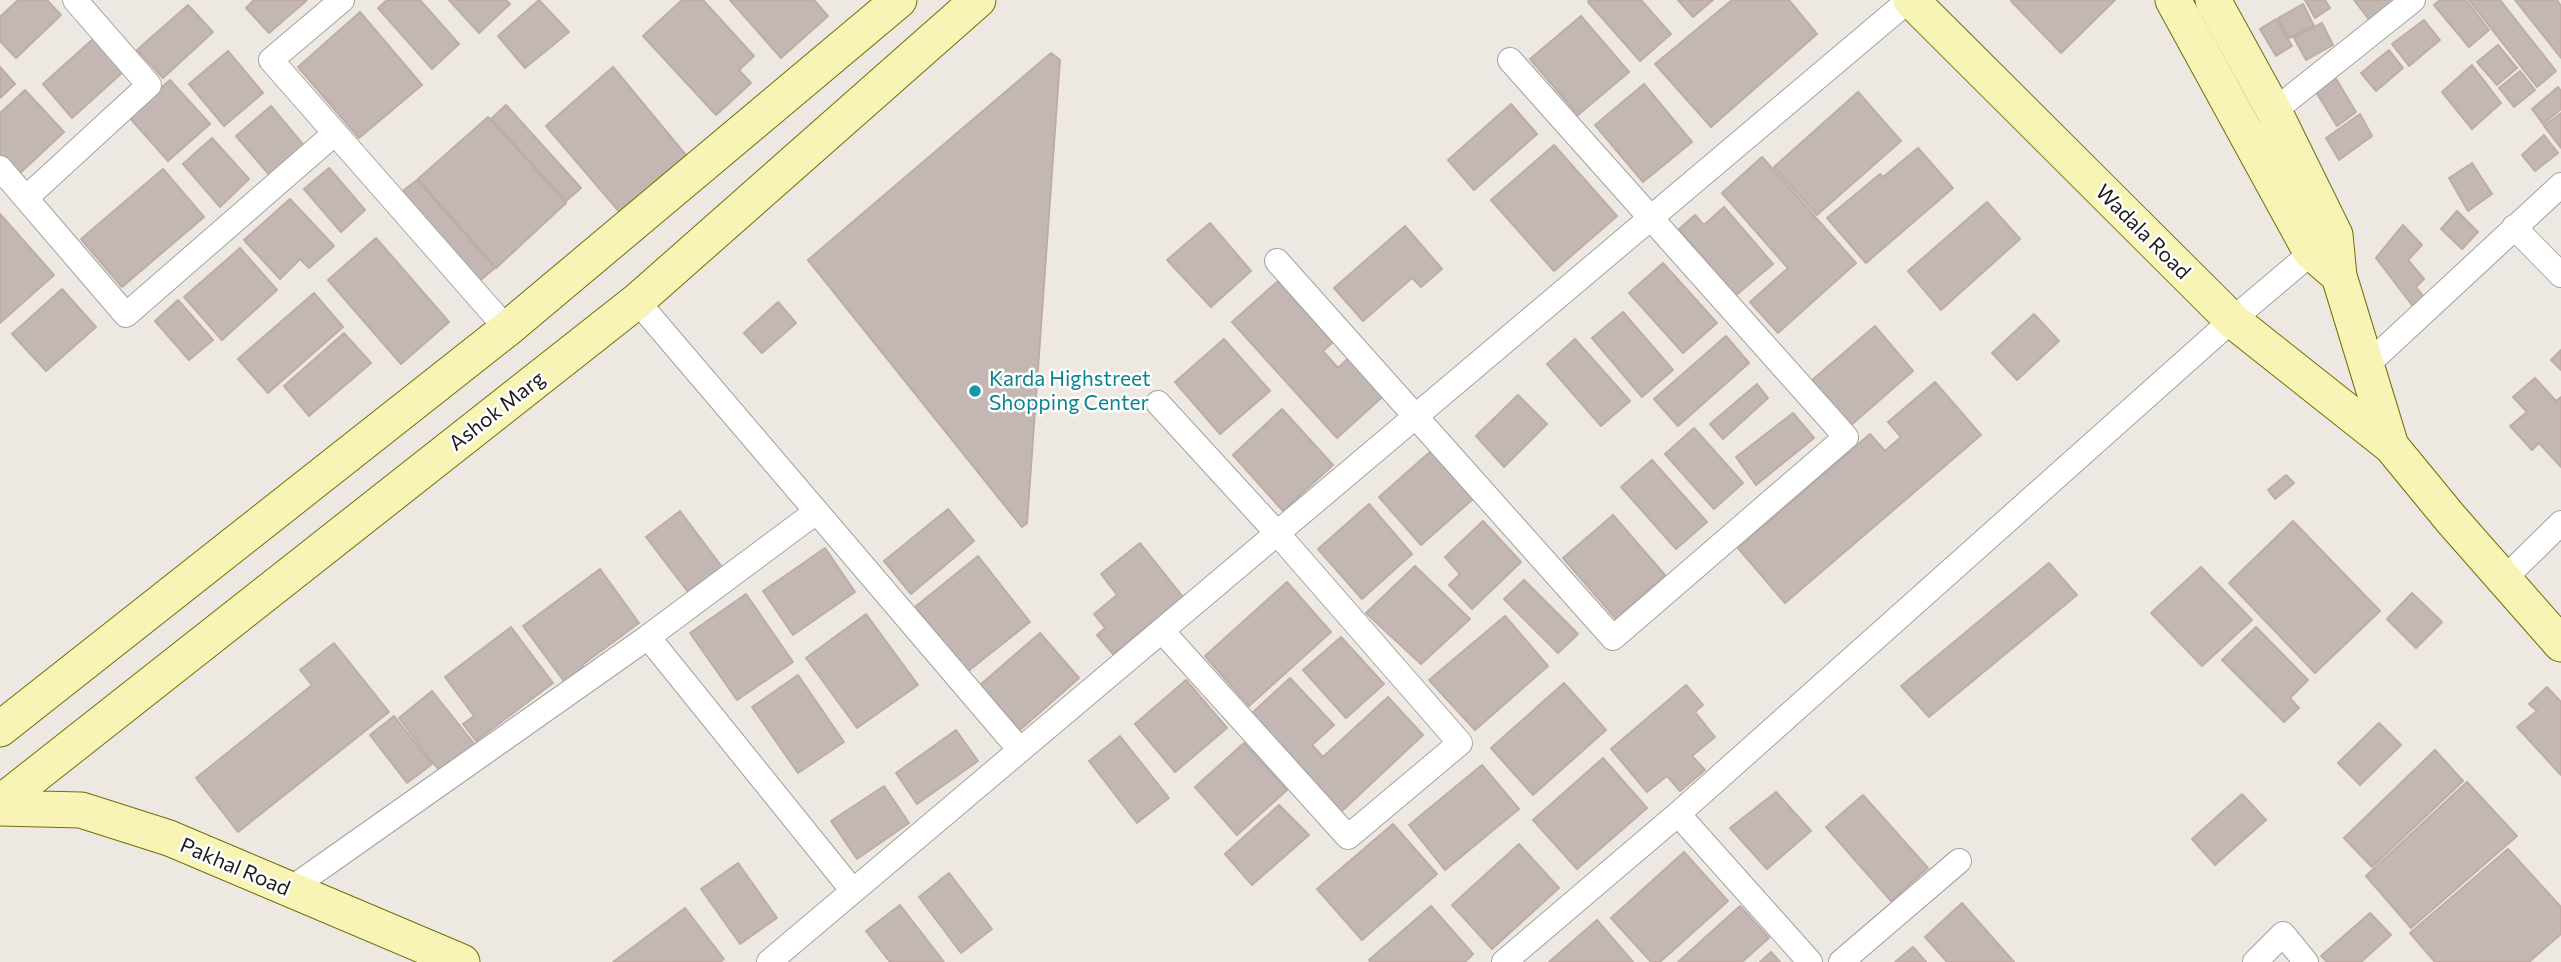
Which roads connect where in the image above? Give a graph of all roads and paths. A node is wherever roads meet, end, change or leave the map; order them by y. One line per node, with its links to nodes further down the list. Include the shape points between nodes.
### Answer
1 (75, 0): 14 (street, via 149,85)
2 (342, 0): 11 (street, via 271,60)
3 (899, 0): 22 (street)
4 (978, 0): 20 (street, Ashok Marg)
5 (1910, 0): 15 (street); 21 (street, Wadala Road)
6 (2174, 0): 17 (street)
7 (2213, 0): 10 (street)
8 (2413, 0): 10 (street)
9 (1510, 60): 15 (street)
10 (2274, 111): 17 (street)
11 (334, 134): 14 (street, via 126,315); 22 (street)
12 (0, 168): 14 (street)
13 (2561, 185): 16 (street)
14 (26, 198)
15 (1651, 218): 25 (street); 25 (street, via 1846,436 1613,638)
16 (2515, 228): 19 (street); 23 (street)
17 (2323, 243): 21 (street); 23 (street)
18 (1278, 261): 25 (street)
19 (2561, 275)
20 (637, 301): 27 (street); 36 (street, Ashok Marg)
21 (2232, 320): 26 (street, Wadala Road); 37 (street)
22 (507, 329): 34 (street)
23 (2368, 364): 26 (street)
24 (1158, 402): 29 (street)
25 (1416, 416): 29 (street)
26 (2391, 446): 30 (street)
27 (816, 512): 32 (street); 35 (street)
28 (2561, 523): 30 (street)
29 (1277, 533): 31 (street); 31 (street, via 1460,743 1348,836)
30 (2504, 579): 33 (street)
31 (1162, 631): 35 (street)
32 (648, 637): 39 (street); 40 (street)
33 (2561, 644)
34 (0, 729)
35 (1020, 750): 40 (street)
36 (0, 805): 39 (street, Pakhal Road, via 81,810 169,838)
37 (1678, 814): 43 (street); 44 (street)
38 (1959, 861): 45 (street)
39 (289, 890): 41 (street, Pakhal Road)
40 (853, 891): 42 (street)
41 (462, 962)
42 (769, 962)
43 (1504, 962)
44 (1810, 962)
45 (1841, 962)
46 (2255, 962): 47 (street, via 2283,934)
47 (2306, 962)

